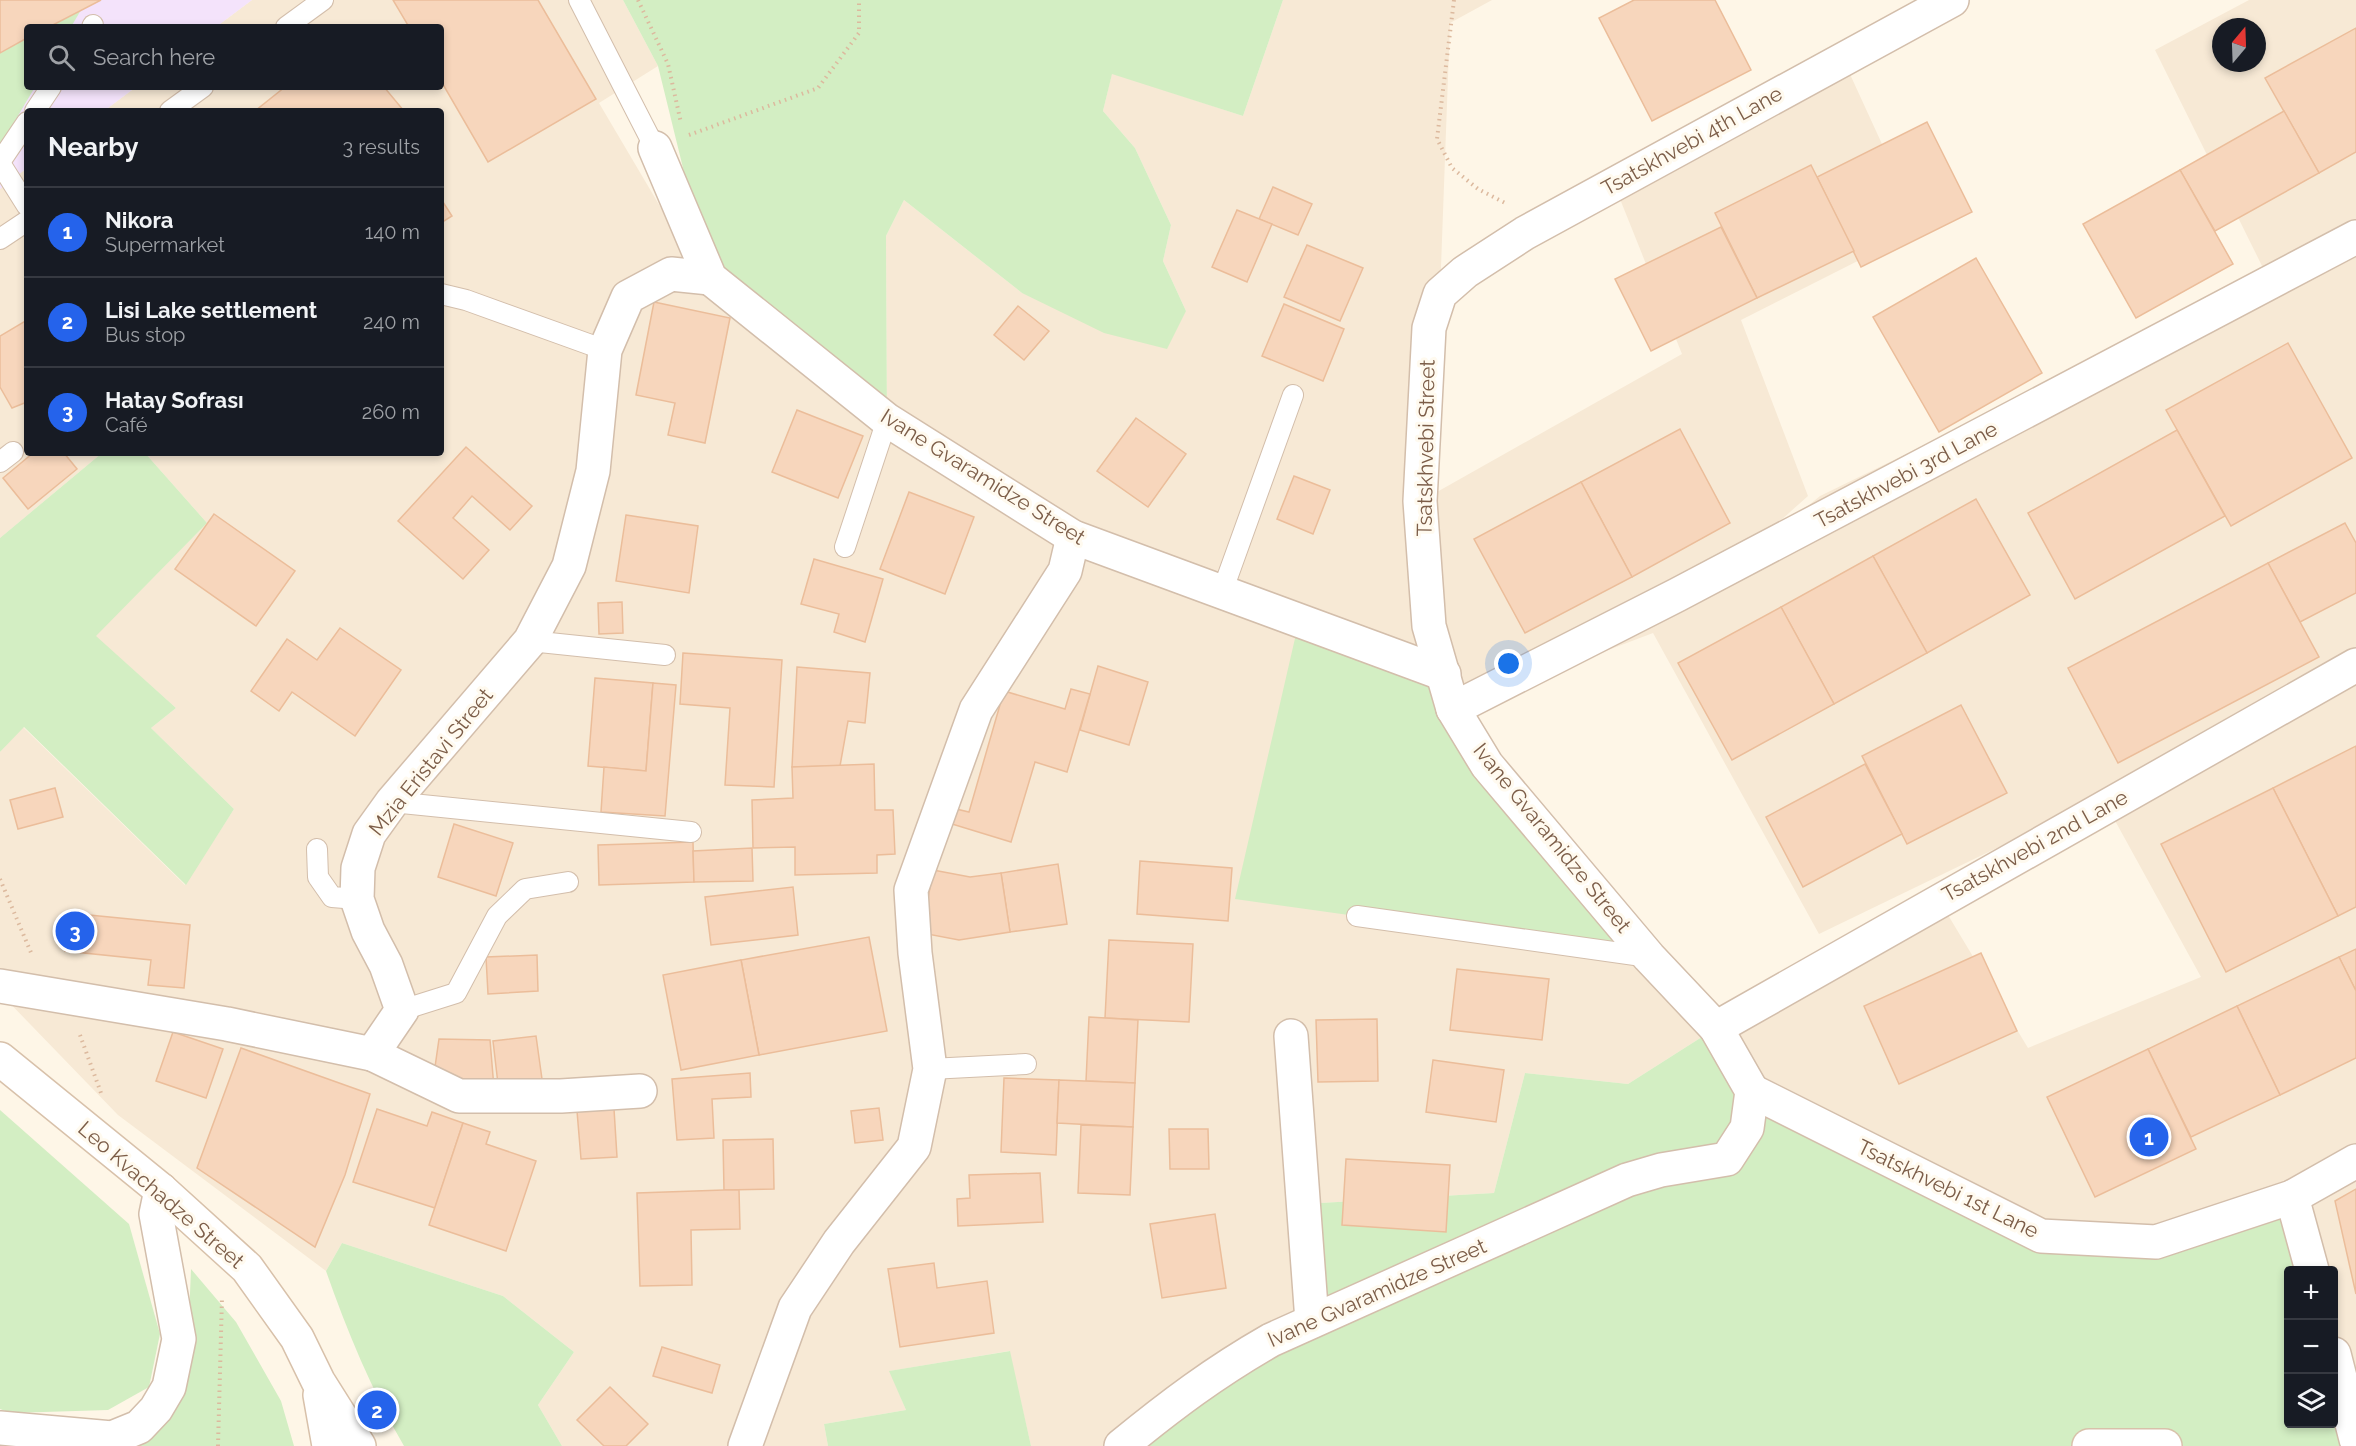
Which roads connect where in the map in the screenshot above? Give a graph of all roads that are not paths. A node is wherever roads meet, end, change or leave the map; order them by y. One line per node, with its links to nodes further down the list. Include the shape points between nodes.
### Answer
1 (323, 0): 4 (lane)
2 (579, 0): 10 (lane)
3 (1952, 0): 17 (street, Tsatskhvebi 4th Lane, via 1525,233 1465,272)
4 (290, 24)
5 (49, 90): 7 (lane)
6 (199, 90): 8 (lane)
7 (37, 108)
8 (174, 108)
9 (24, 126): 11 (lane)
10 (670, 142): 16 (street, Ivane Gvaramidze Street)
11 (0, 162): 12 (lane)
12 (24, 201)
13 (24, 223): 15 (lane)
14 (2356, 237): 29 (street, Tsatskhvebi 3rd Lane)
15 (0, 239)
16 (710, 278): 19 (street, Mzia Eristavi Street, via 671,274 628,297); 21 (street, Ivane Gvaramidze Street)
17 (1440, 294): 28 (street, Tsatskhvebi Street, via 1429,328 1420,501 1429,626)
18 (444, 295): 19 (lane)
19 (604, 350): 25 (street, Mzia Eristavi Street, via 591,482 569,566)
20 (1293, 395): 24 (lane)
21 (887, 420): 22 (street, Ivane Gvaramidze Street); 23 (lane)
22 (1073, 537): 24 (street, Ivane Gvaramidze Street); 44 (street, via 1065,571 976,710 911,890)
23 (845, 547)
24 (1222, 592): 28 (street, Ivane Gvaramidze Street)
25 (530, 641): 26 (lane); 30 (street, Mzia Eristavi Street)
26 (665, 655)
27 (2356, 665): 39 (street, Tsatskhvebi 2nd Lane)
28 (1443, 674): 29 (street, Ivane Gvaramidze Street)
29 (1454, 709): 36 (street, Ivane Gvaramidze Street, via 1488,765)
30 (392, 802): 31 (lane); 34 (street, Mzia Eristavi Street, via 369,834 358,868)
31 (690, 832)
32 (317, 849): 34 (lane, via 318,876 332,897)
33 (568, 882): 38 (lane, via 525,889 497,916 456,993)
34 (357, 899): 38 (street, Mzia Eristavi Street)
35 (1357, 916): 36 (lane)
36 (1648, 957): 39 (street, Ivane Gvaramidze Street)
37 (0, 986): 41 (street, via 227,1024)
38 (402, 1010): 41 (street)
39 (1716, 1028): 46 (street, Ivane Gvaramidze Street)
40 (1292, 1036): 51 (street)
41 (372, 1054): 45 (street, via 459,1096)
42 (0, 1059): 48 (street, Leo Kvachadze Street)
43 (1026, 1064): 44 (lane)
44 (930, 1069): 58 (street, via 914,1147 839,1242 795,1308)
45 (640, 1091)
46 (1752, 1091): 49 (street, Tsatskhvebi 1st Lane, via 2041,1236 2156,1242); 51 (street, Ivane Gvaramidze Street, via 1747,1128 1727,1159 1627,1180)
47 (2356, 1161): 49 (street, Tsatskhvebi 1st Lane)
48 (161, 1190): 53 (street, Leo Kvachadze Street, via 247,1268 297,1338); 54 (street, via 156,1214 178,1339 169,1387 156,1409 139,1427 112,1438)
49 (2292, 1197): 50 (street)
50 (2311, 1266)
51 (1312, 1322): 59 (street, Ivane Gvaramidze Street, via 1232,1362 1187,1392)
52 (2338, 1369): 55 (street)
53 (318, 1381): 56 (street, Leo Kvachadze Street); 57 (street, Leo Kvachadze Street)
54 (0, 1428)
55 (2356, 1439)
56 (329, 1446)
57 (359, 1446)
58 (745, 1446)
59 (1121, 1446)
60 (2089, 1446): 61 (street)
61 (2165, 1446)

